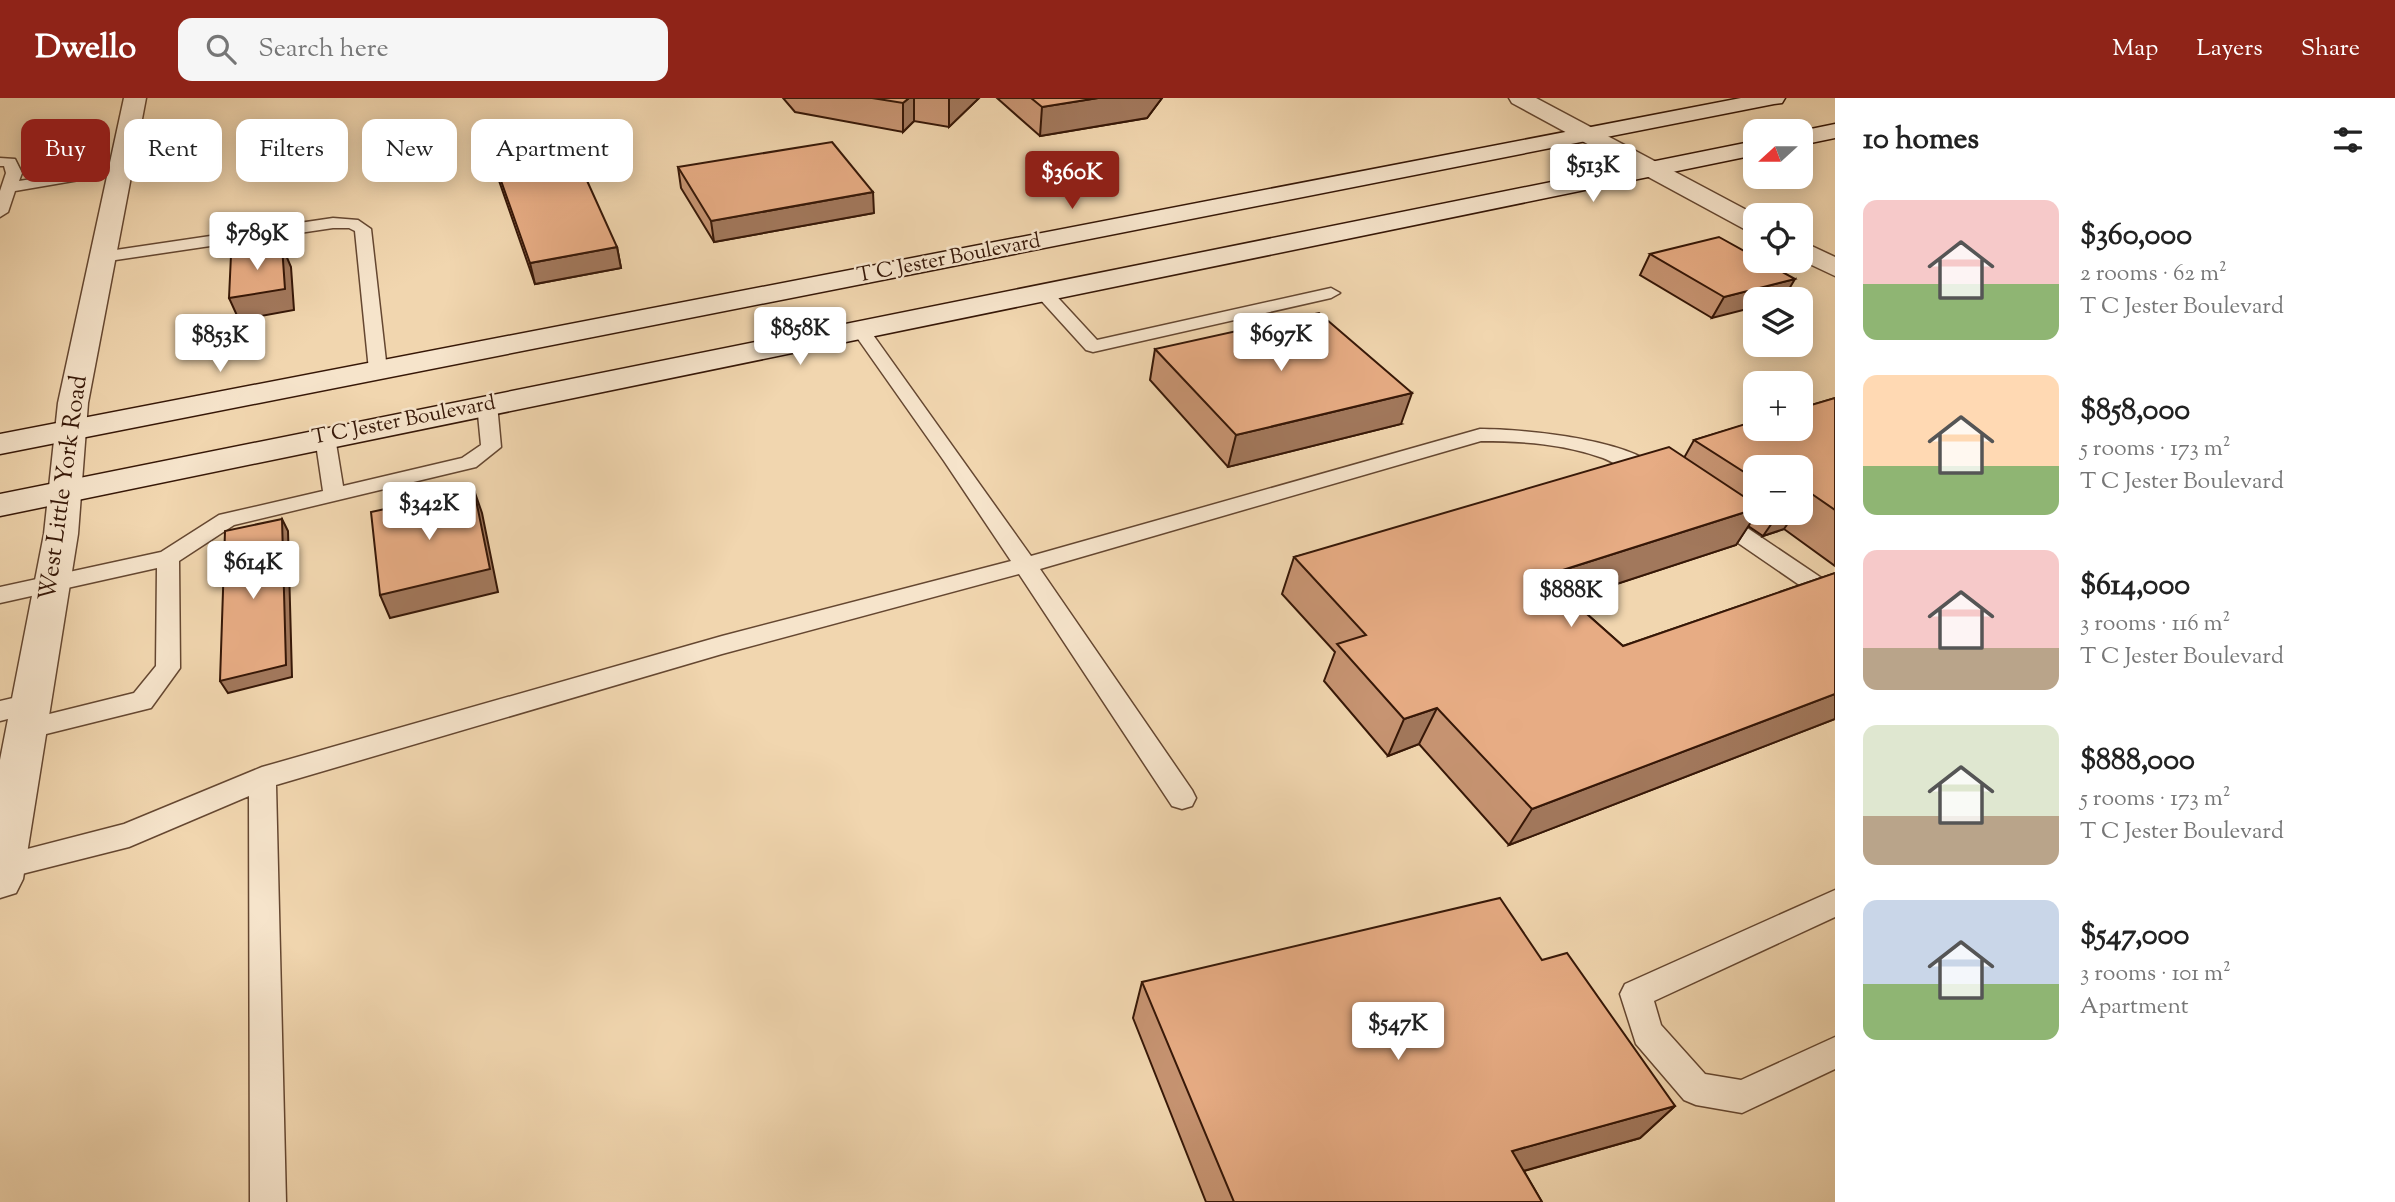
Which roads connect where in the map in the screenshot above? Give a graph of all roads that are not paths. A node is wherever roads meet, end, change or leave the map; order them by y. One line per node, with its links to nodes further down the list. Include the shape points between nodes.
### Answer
1 (135, 98): 9 (main road, West Little York Road)
2 (1520, 98): 5 (main road)
3 (1774, 98): 5 (main road, T C Jester Boulevard)
4 (1835, 131): 6 (main road)
5 (1587, 134): 10 (main road); 14 (main road, T C Jester Boulevard)
6 (1813, 136)
7 (1743, 150): 10 (main road, T C Jester Boulevard)
8 (0, 162): 11 (lane, via 10,162)
9 (120, 169): 11 (lane); 16 (main road, West Little York Road)
10 (1652, 169): 13 (main road); 18 (main road, T C Jester Boulevard)
11 (8, 179): 12 (lane)
12 (0, 212)
13 (1743, 218)
14 (1002, 248): 18 (main road); 21 (main road, T C Jester Boulevard)
15 (1813, 256): 17 (main road)
16 (102, 257): 21 (lane, via 352,223 363,229); 23 (main road, West Little York Road)
17 (1835, 268)
18 (1044, 292): 19 (lane, via 1093,346); 20 (main road, T C Jester Boulevard)
19 (1331, 293)
20 (860, 329): 22 (main road, T C Jester Boulevard); 32 (lane)
21 (378, 370): 23 (main road, T C Jester Boulevard)
22 (487, 404): 24 (main road, T C Jester Boulevard); 28 (lane, via 491,447 469,463)
23 (71, 429): 25 (main road, T C Jester Boulevard); 27 (main road, West Little York Road)
24 (325, 437): 27 (main road, T C Jester Boulevard); 28 (lane)
25 (0, 444)
26 (1668, 485): 32 (lane, via 1635,463 1592,447 1528,434 1479,435)
27 (65, 489): 29 (main road, T C Jester Boulevard); 33 (main road, West Little York Road)
28 (334, 495): 31 (lane, via 227,520)
29 (0, 505)
30 (1702, 508): 35 (lane)
31 (169, 558): 33 (lane); 36 (lane, via 169,668 142,701)
32 (1025, 565): 37 (lane, via 722,645); 38 (lane)
33 (51, 585): 34 (lane); 36 (main road, West Little York Road)
34 (0, 595)
35 (1835, 598)
36 (19, 715): 39 (main road, West Little York Road)
37 (262, 778): 39 (lane, via 129,835); 42 (lane)
38 (1182, 798)
39 (1, 873)
40 (1835, 903): 41 (lane, via 1636,994 1647,1033 1696,1089 1742,1097)
41 (1835, 1052)
42 (268, 1202)

